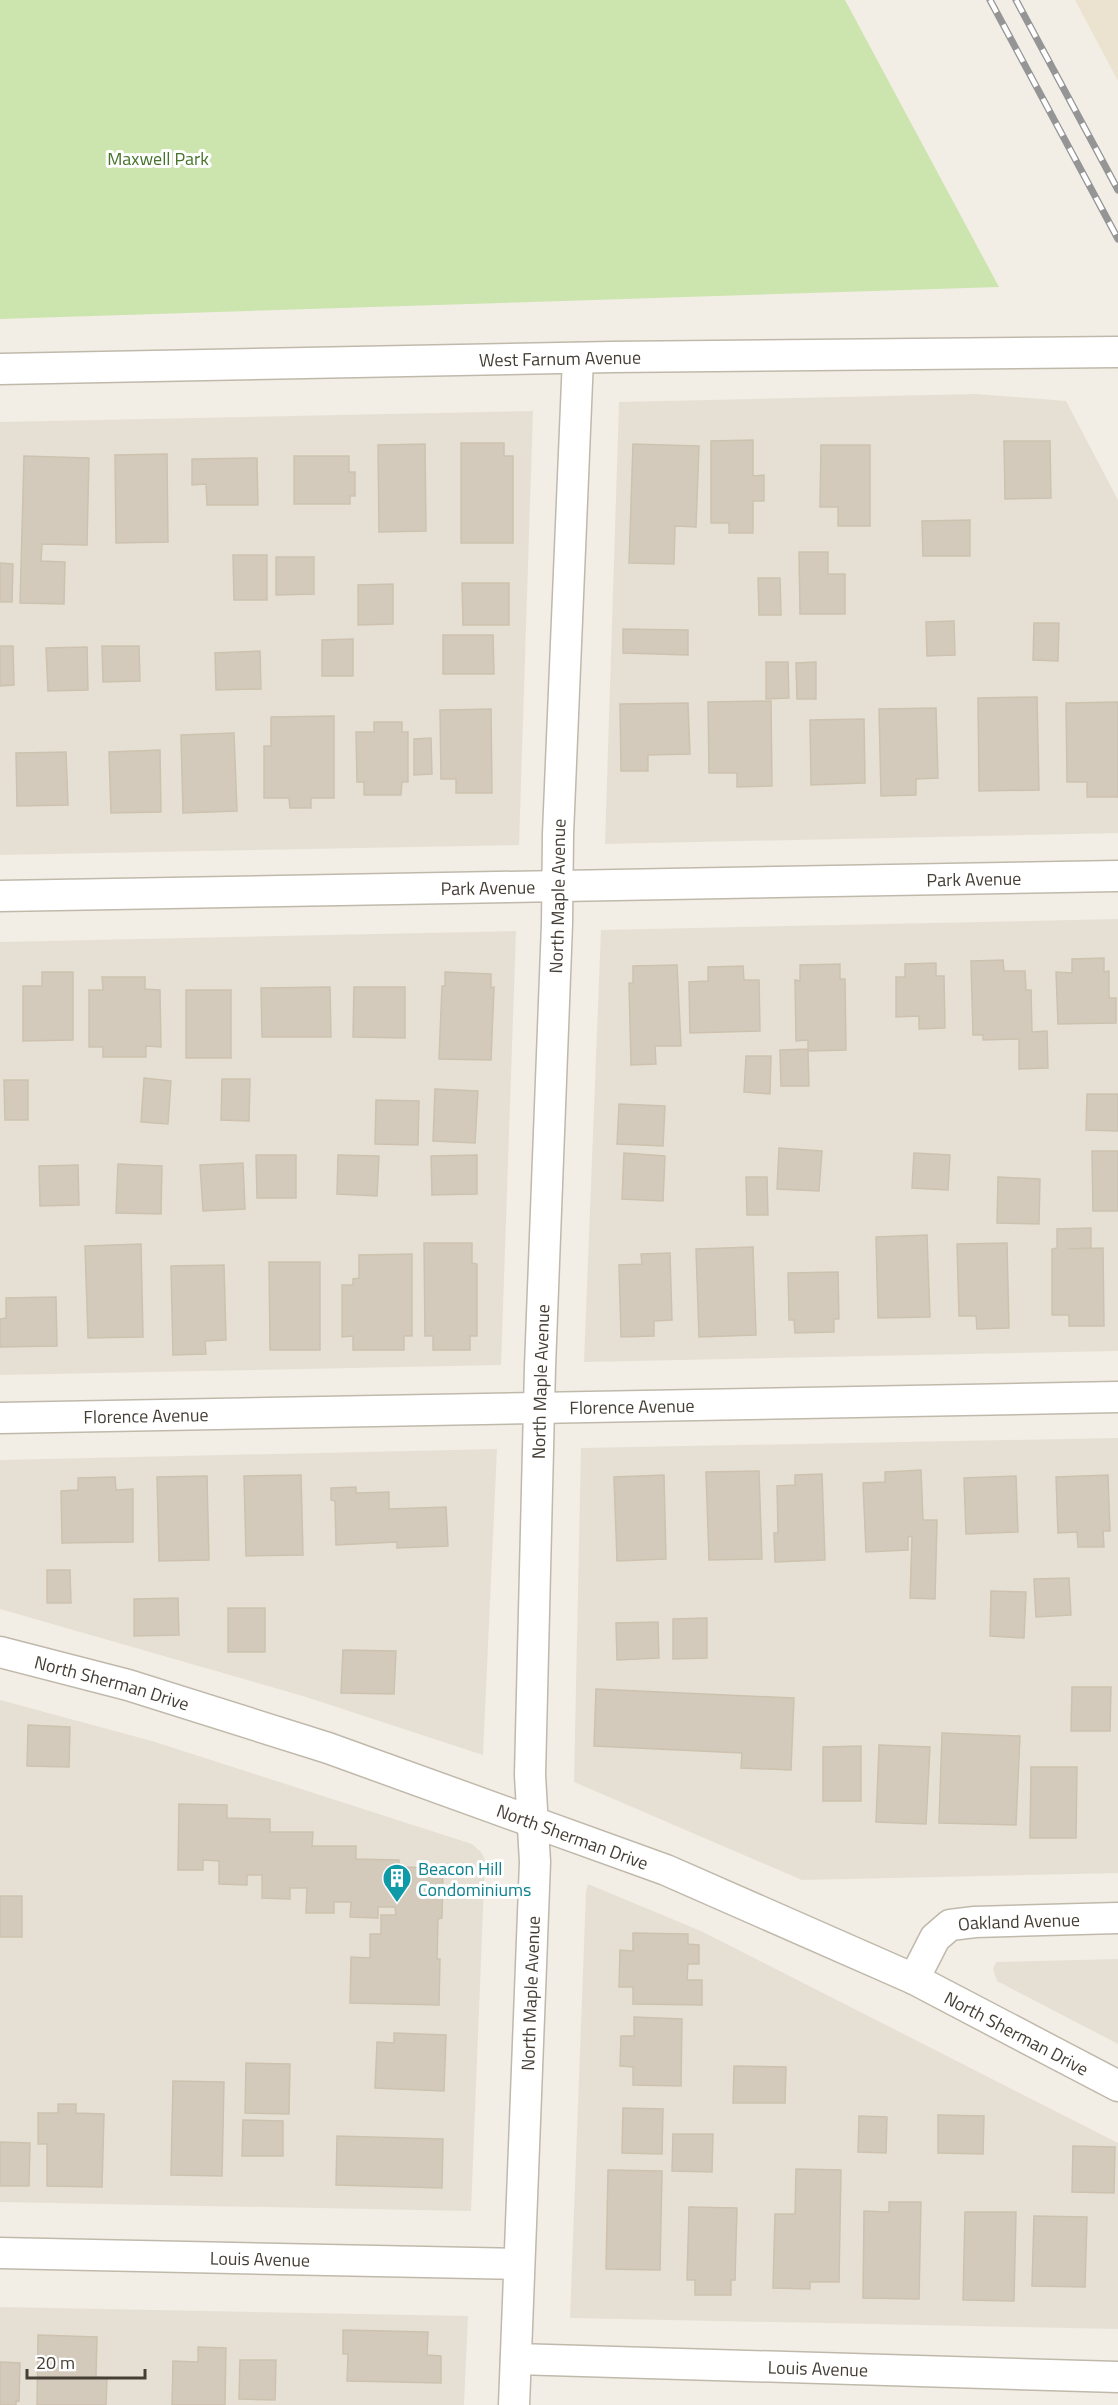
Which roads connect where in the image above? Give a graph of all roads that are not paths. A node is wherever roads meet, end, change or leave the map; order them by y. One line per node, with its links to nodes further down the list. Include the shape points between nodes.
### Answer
1 (1118, 352): 2 (street, West Farnum Avenue)
2 (578, 358): 3 (street, West Farnum Avenue); 5 (street, North Maple Avenue)
3 (0, 369)
4 (1118, 876): 5 (street, Park Avenue)
5 (557, 886): 6 (street, Park Avenue); 8 (street, North Maple Avenue)
6 (0, 896)
7 (1118, 1397): 8 (street, Florence Avenue)
8 (540, 1407): 9 (street, Florence Avenue); 11 (street, North Maple Avenue, via 530,1775)
9 (0, 1418)
10 (0, 1652): 11 (street, North Sherman Drive, via 128,1685 317,1744)
11 (533, 1821): 13 (street, North Sherman Drive, via 666,1870); 16 (street, North Maple Avenue, via 535,1862)
12 (1118, 1918): 13 (street, Oakland Avenue, via 950,1925 935,1938)
13 (914, 1979): 14 (street, North Sherman Drive)
14 (1118, 2086)
15 (0, 2253): 16 (street, Louis Avenue)
16 (518, 2264): 17 (street, North Maple Avenue)
17 (516, 2359): 18 (street, Louis Avenue); 19 (street, North Maple Avenue)
18 (1118, 2377)
19 (514, 2405)

